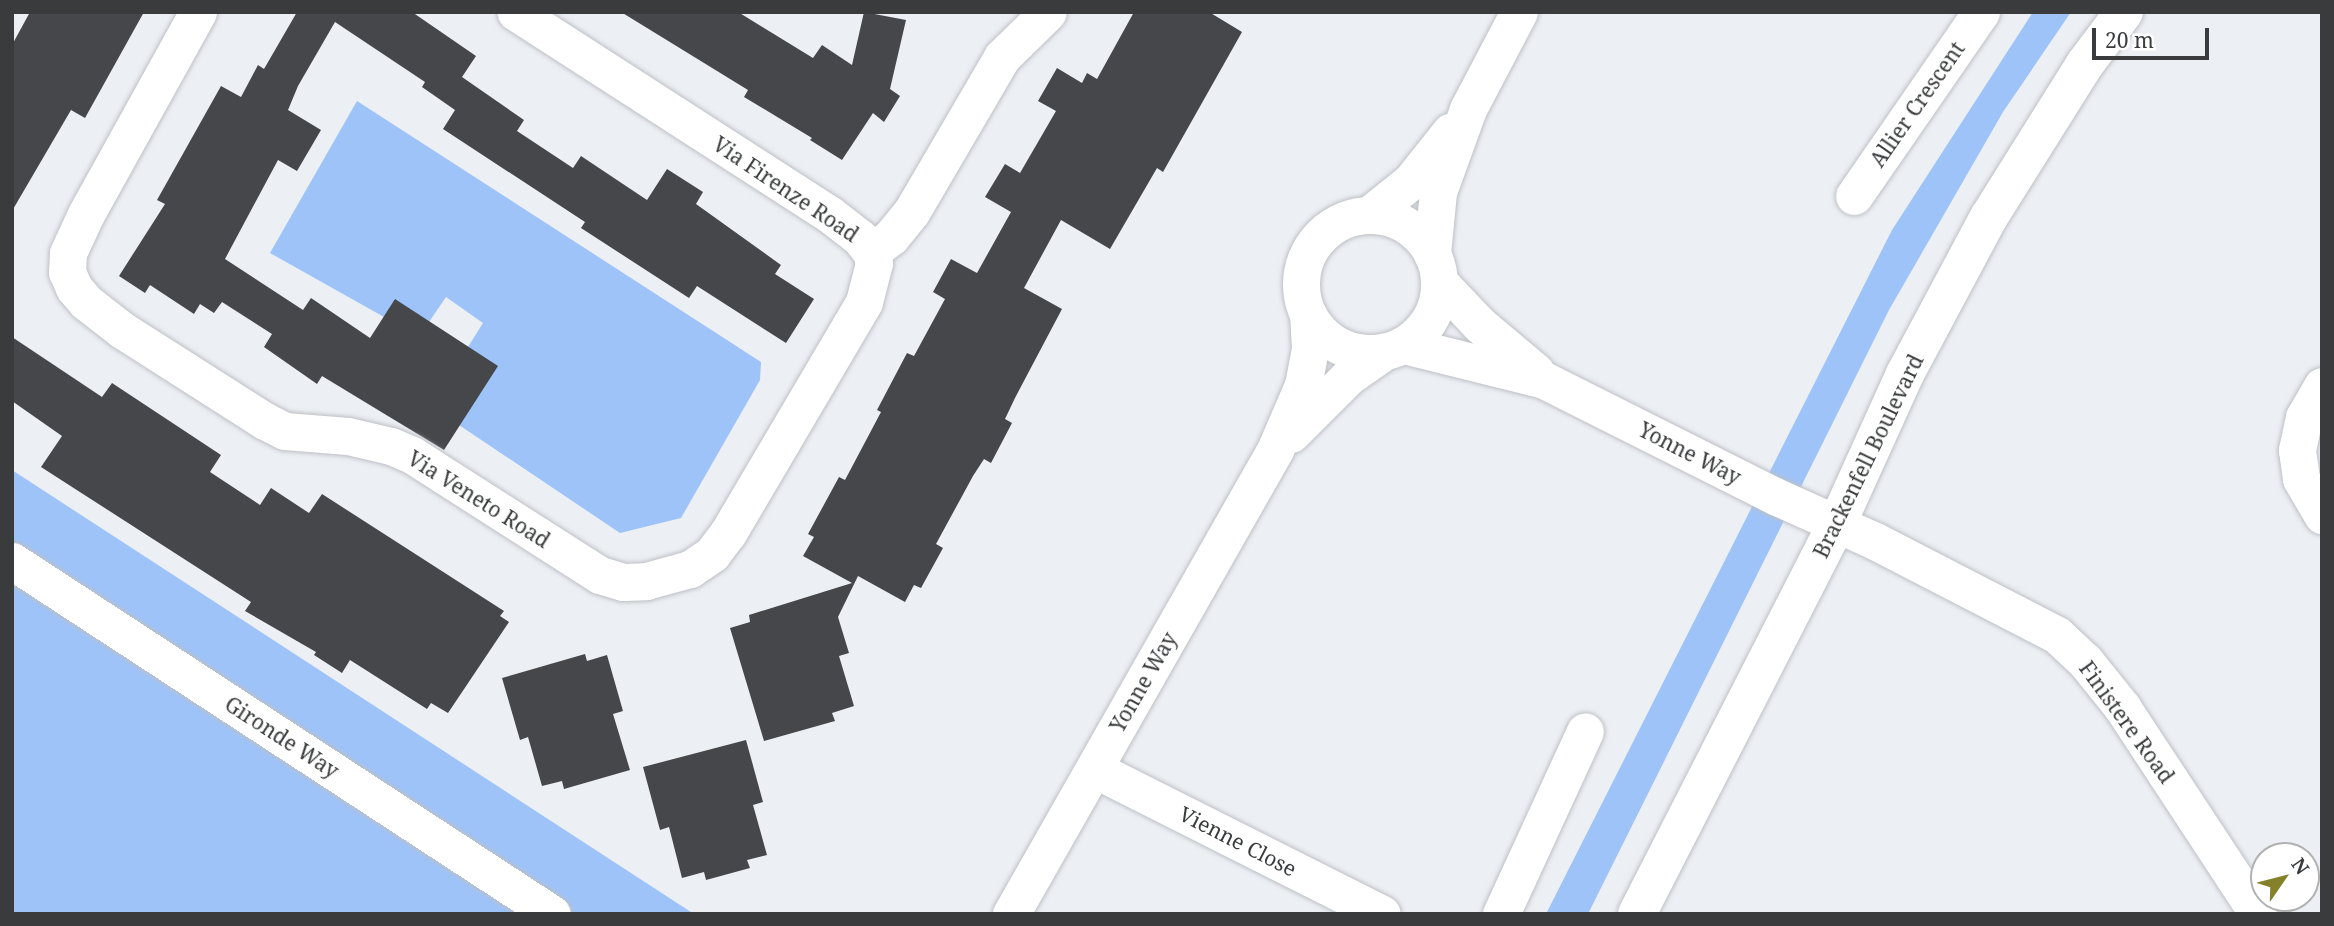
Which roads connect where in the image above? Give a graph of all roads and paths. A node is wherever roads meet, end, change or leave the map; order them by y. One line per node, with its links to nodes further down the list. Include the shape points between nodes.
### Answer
1 (198, 12): 10 (street, Via Veneto Road, via 68,253 67,272 74,288 122,330 265,421 285,431 361,438 391,446 600,575 623,582 646,581 690,569 712,554 729,533 864,302 874,263)
2 (515, 12): 10 (street, Via Firenze Road, via 829,214)
3 (1048, 12): 10 (street, Via Firenze Road, via 1002,57 912,211 891,237)
4 (1519, 12): 7 (street)
5 (1981, 12): 8 (street, Allier Crescent)
6 (2123, 12): 18 (street, Brackenfell Boulevard, via 1989,217 1905,374)
7 (1468, 109): 9 (street, via 1411,181); 11 (street, via 1438,192)
8 (1853, 196)
9 (1369, 215): 11 (street, via 1392,219 1412,230); 12 (street, via 1346,219 1326,230 1310,248 1302,269 1301,293)
10 (871, 252)
11 (1436, 268): 13 (street, via 1433,312 1421,331); 14 (street, Yonne Way, via 1480,324)
12 (1308, 315): 13 (street, via 1320,333 1339,347 1360,353); 16 (street, Yonne Way, via 1310,349 1303,385)
13 (1393, 349): 14 (street, Yonne Way); 16 (street, Yonne Way, via 1348,377)
14 (1545, 380): 18 (street, Yonne Way)
15 (2322, 386): 17 (street, via 2304,417 2297,450 2301,479)
16 (1275, 450): 21 (street, Yonne Way)
17 (2322, 515)
18 (1837, 524): 26 (street, Brackenfell Boulevard); 27 (street, Finistere Road, via 2040,624 2069,645 2122,708)
19 (12, 561): 22 (street, Gironde Way)
20 (1585, 731): 25 (street)
21 (1094, 769): 23 (street, Yonne Way); 24 (street, Vienne Close)
22 (552, 914)
23 (1011, 914)
24 (1382, 914)
25 (1501, 914)
26 (1637, 914)
27 (2258, 914)

